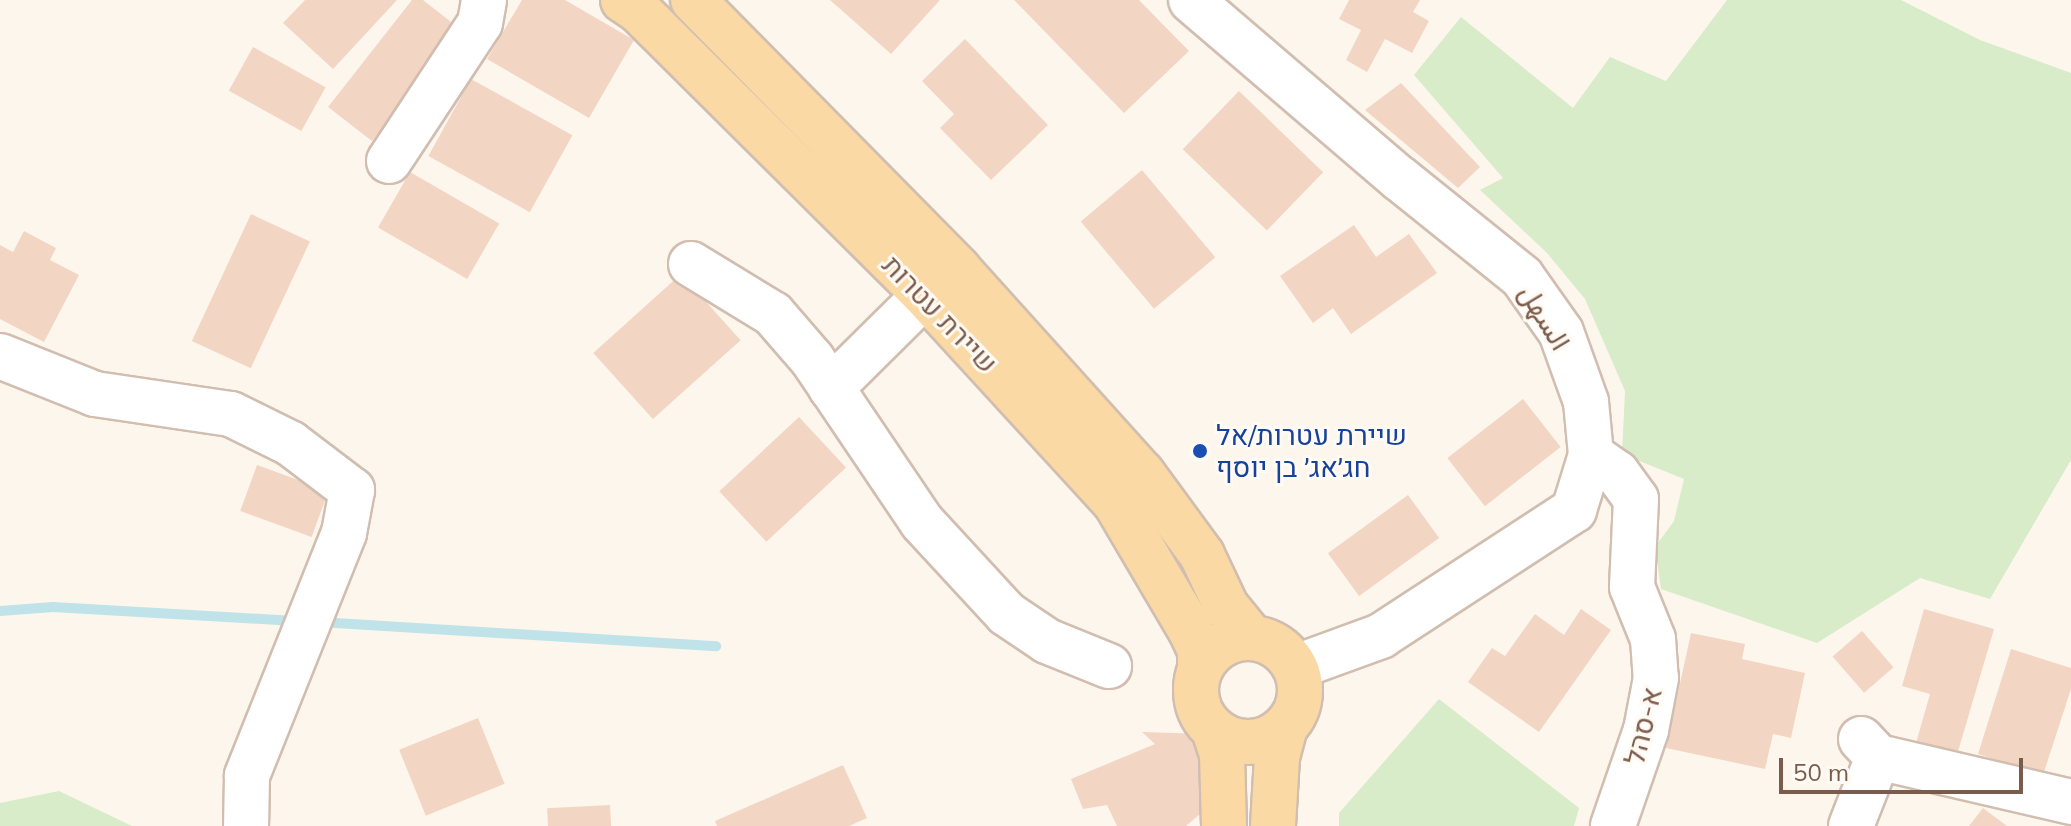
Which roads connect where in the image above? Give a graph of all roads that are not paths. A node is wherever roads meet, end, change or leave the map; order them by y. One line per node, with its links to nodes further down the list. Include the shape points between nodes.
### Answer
1 (484, 0): 5 (street, via 480,23)
2 (623, 0): 7 (main road, שיירת עטרות)
3 (693, 0): 11 (main road, שיירת עטרות, via 958,269 1142,473 1202,555 1226,606)
4 (1191, 0): 10 (street, السهل, via 1522,277 1561,332 1586,402)
5 (389, 161)
6 (691, 264): 9 (street, via 773,314)
7 (925, 295): 9 (street); 14 (main road, שיירת עטרות, via 1115,502 1191,631 1200,650)
8 (0, 356): 18 (street, via 95,394 231,414 290,443 352,490 344,533 247,776)
9 (831, 388): 12 (street, via 922,522 981,588 1047,641)
10 (1591, 455): 13 (street, السهل, via 1574,510 1381,636); 21 (street, א-סהל, via 1617,473 1636,499 1632,587 1653,639 1656,678 1646,730)
11 (1252, 638): 13 (main road, via 1270,642); 14 (main road, via 1225,643)
12 (1109, 666)
13 (1296, 667): 15 (main road, via 1300,695)
14 (1200, 669): 16 (main road, via 1198,705)
15 (1285, 728): 16 (main road, via 1253,743 1230,740); 20 (main road, via 1277,757)
16 (1214, 730): 19 (main road, via 1222,754)
17 (2071, 802): 22 (street, via 1869,748)
18 (246, 826)
19 (1224, 826)
20 (1273, 826)
21 (1613, 826)
22 (1851, 826)

